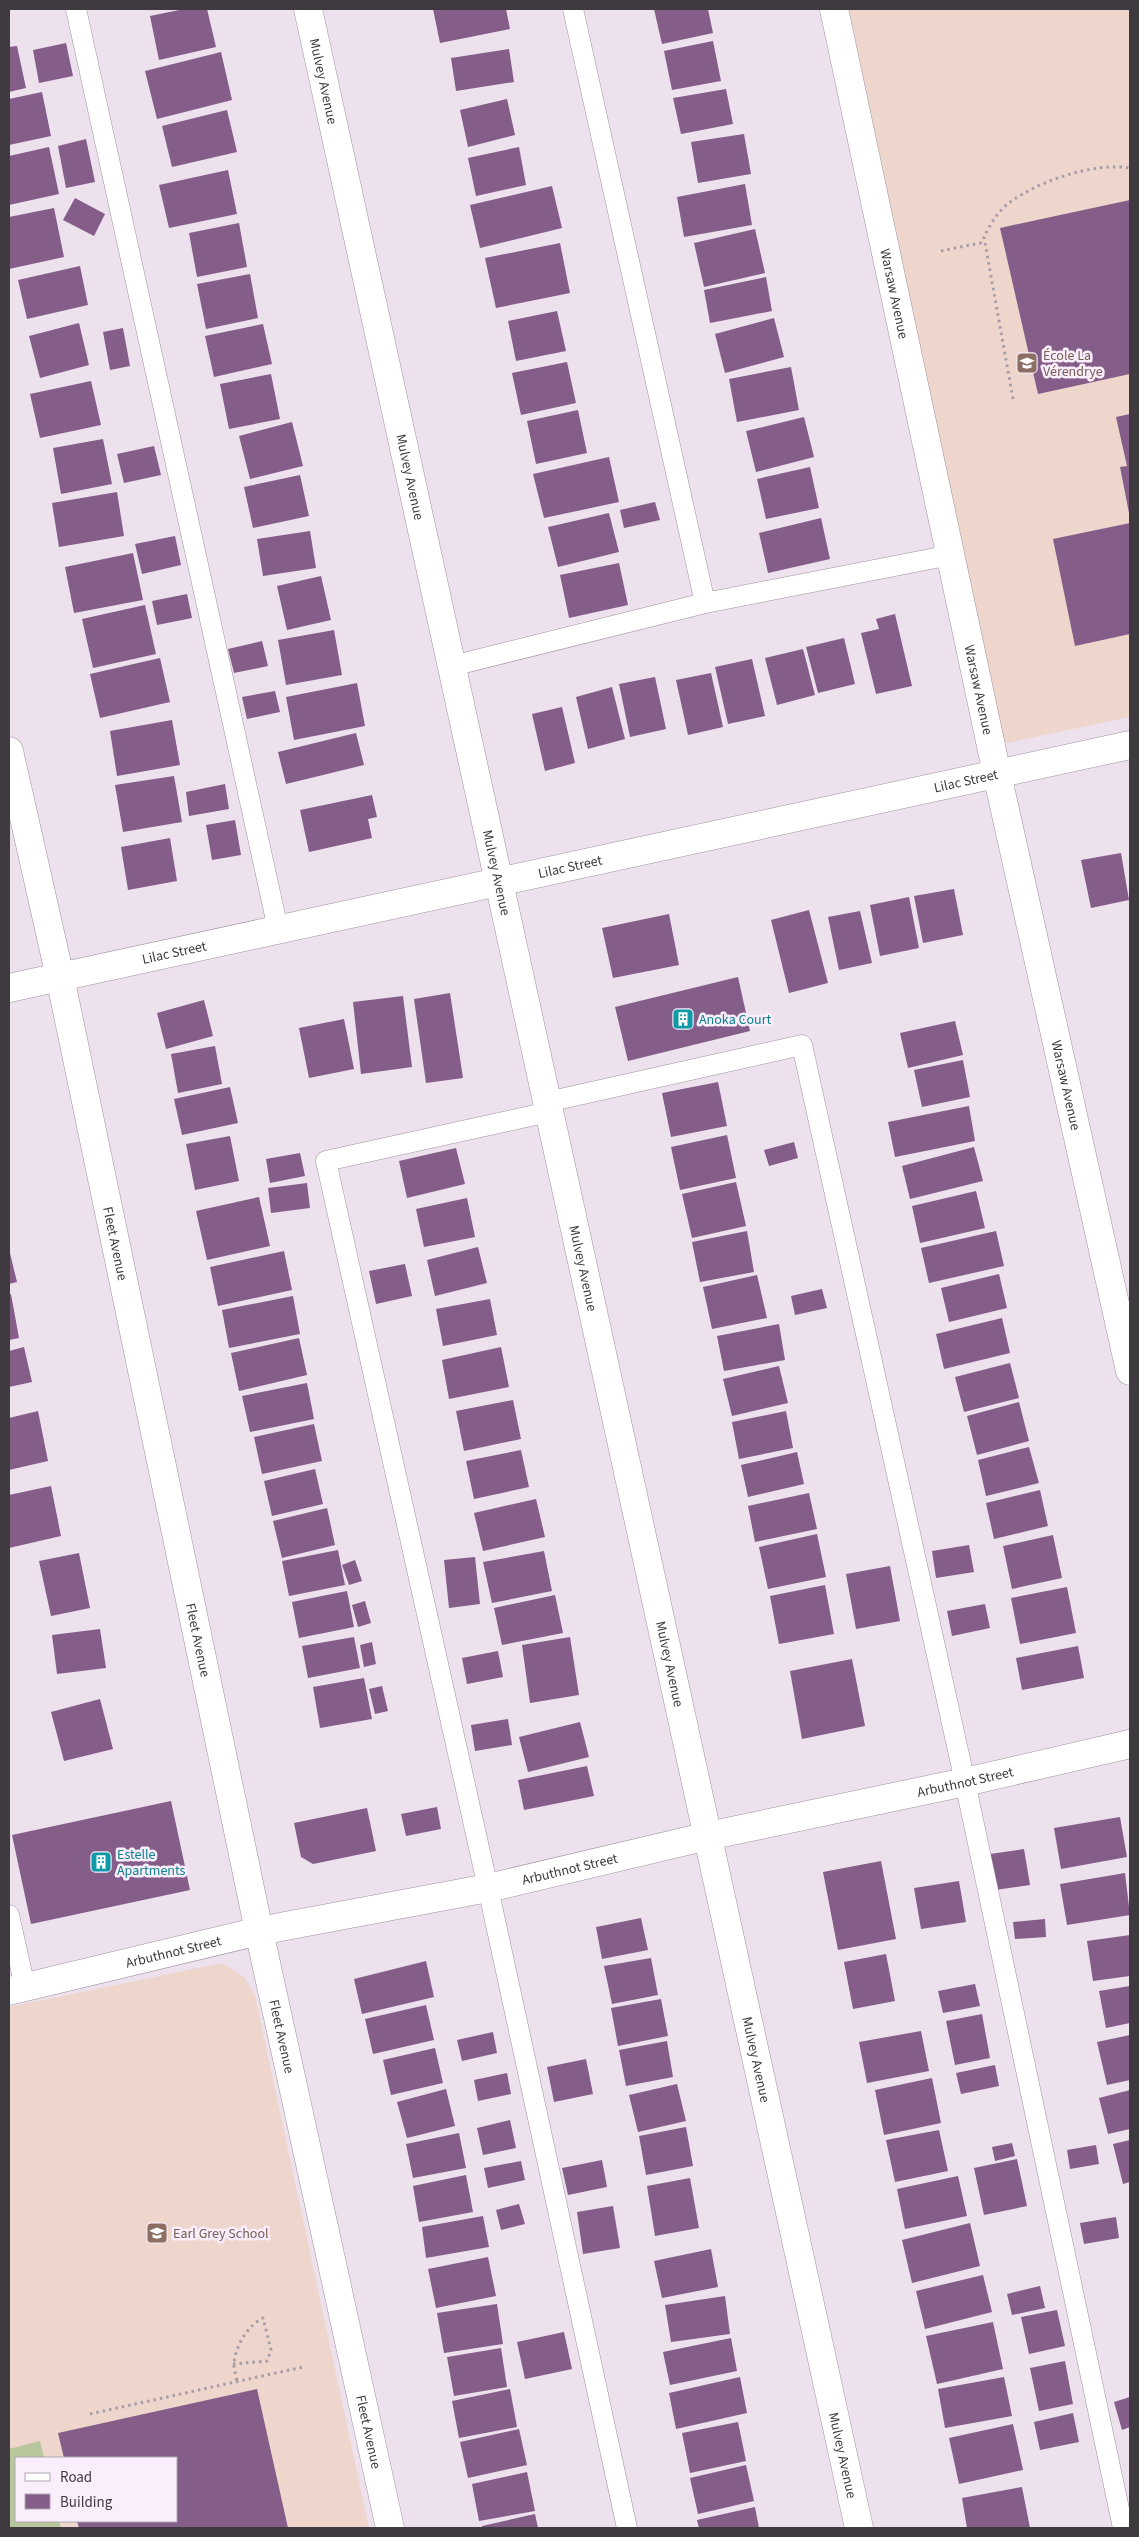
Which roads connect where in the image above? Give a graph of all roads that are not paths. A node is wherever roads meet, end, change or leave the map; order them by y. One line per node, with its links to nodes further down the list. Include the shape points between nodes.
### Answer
1 (76, 9): 12 (lane)
2 (308, 9): 7 (street, Mulvey Avenue)
3 (573, 9): 6 (lane)
4 (834, 9): 5 (street, Warsaw Avenue)
5 (951, 555): 6 (lane); 10 (street, Warsaw Avenue)
6 (705, 603): 7 (lane)
7 (452, 666): 11 (street, Mulvey Avenue)
8 (1130, 745): 10 (street, Lilac Street)
9 (9, 751): 13 (street, Fleet Avenue)
10 (997, 774): 11 (street, Lilac Street); 16 (street, Warsaw Avenue)
11 (499, 880): 12 (street, Lilac Street); 15 (street, Mulvey Avenue)
12 (278, 930): 13 (street, Lilac Street)
13 (60, 977): 14 (street, Lilac Street); 22 (street, Fleet Avenue)
14 (9, 988)
15 (548, 1107): 18 (lane, via 802,1045); 19 (street, Mulvey Avenue); 20 (lane, via 326,1161)
16 (1130, 1371)
17 (1130, 1744): 18 (street, Arbuthnot Street)
18 (965, 1782): 19 (street, Arbuthnot Street); 27 (lane)
19 (708, 1836): 20 (street, Arbuthnot Street); 26 (street, Mulvey Avenue)
20 (488, 1888): 22 (street, Arbuthnot Street); 25 (lane)
21 (9, 1915): 23 (lane)
22 (259, 1930): 23 (street, Arbuthnot Street); 24 (street, Fleet Avenue)
23 (17, 1989)
24 (390, 2528)
25 (627, 2528)
26 (859, 2528)
27 (1123, 2528)

